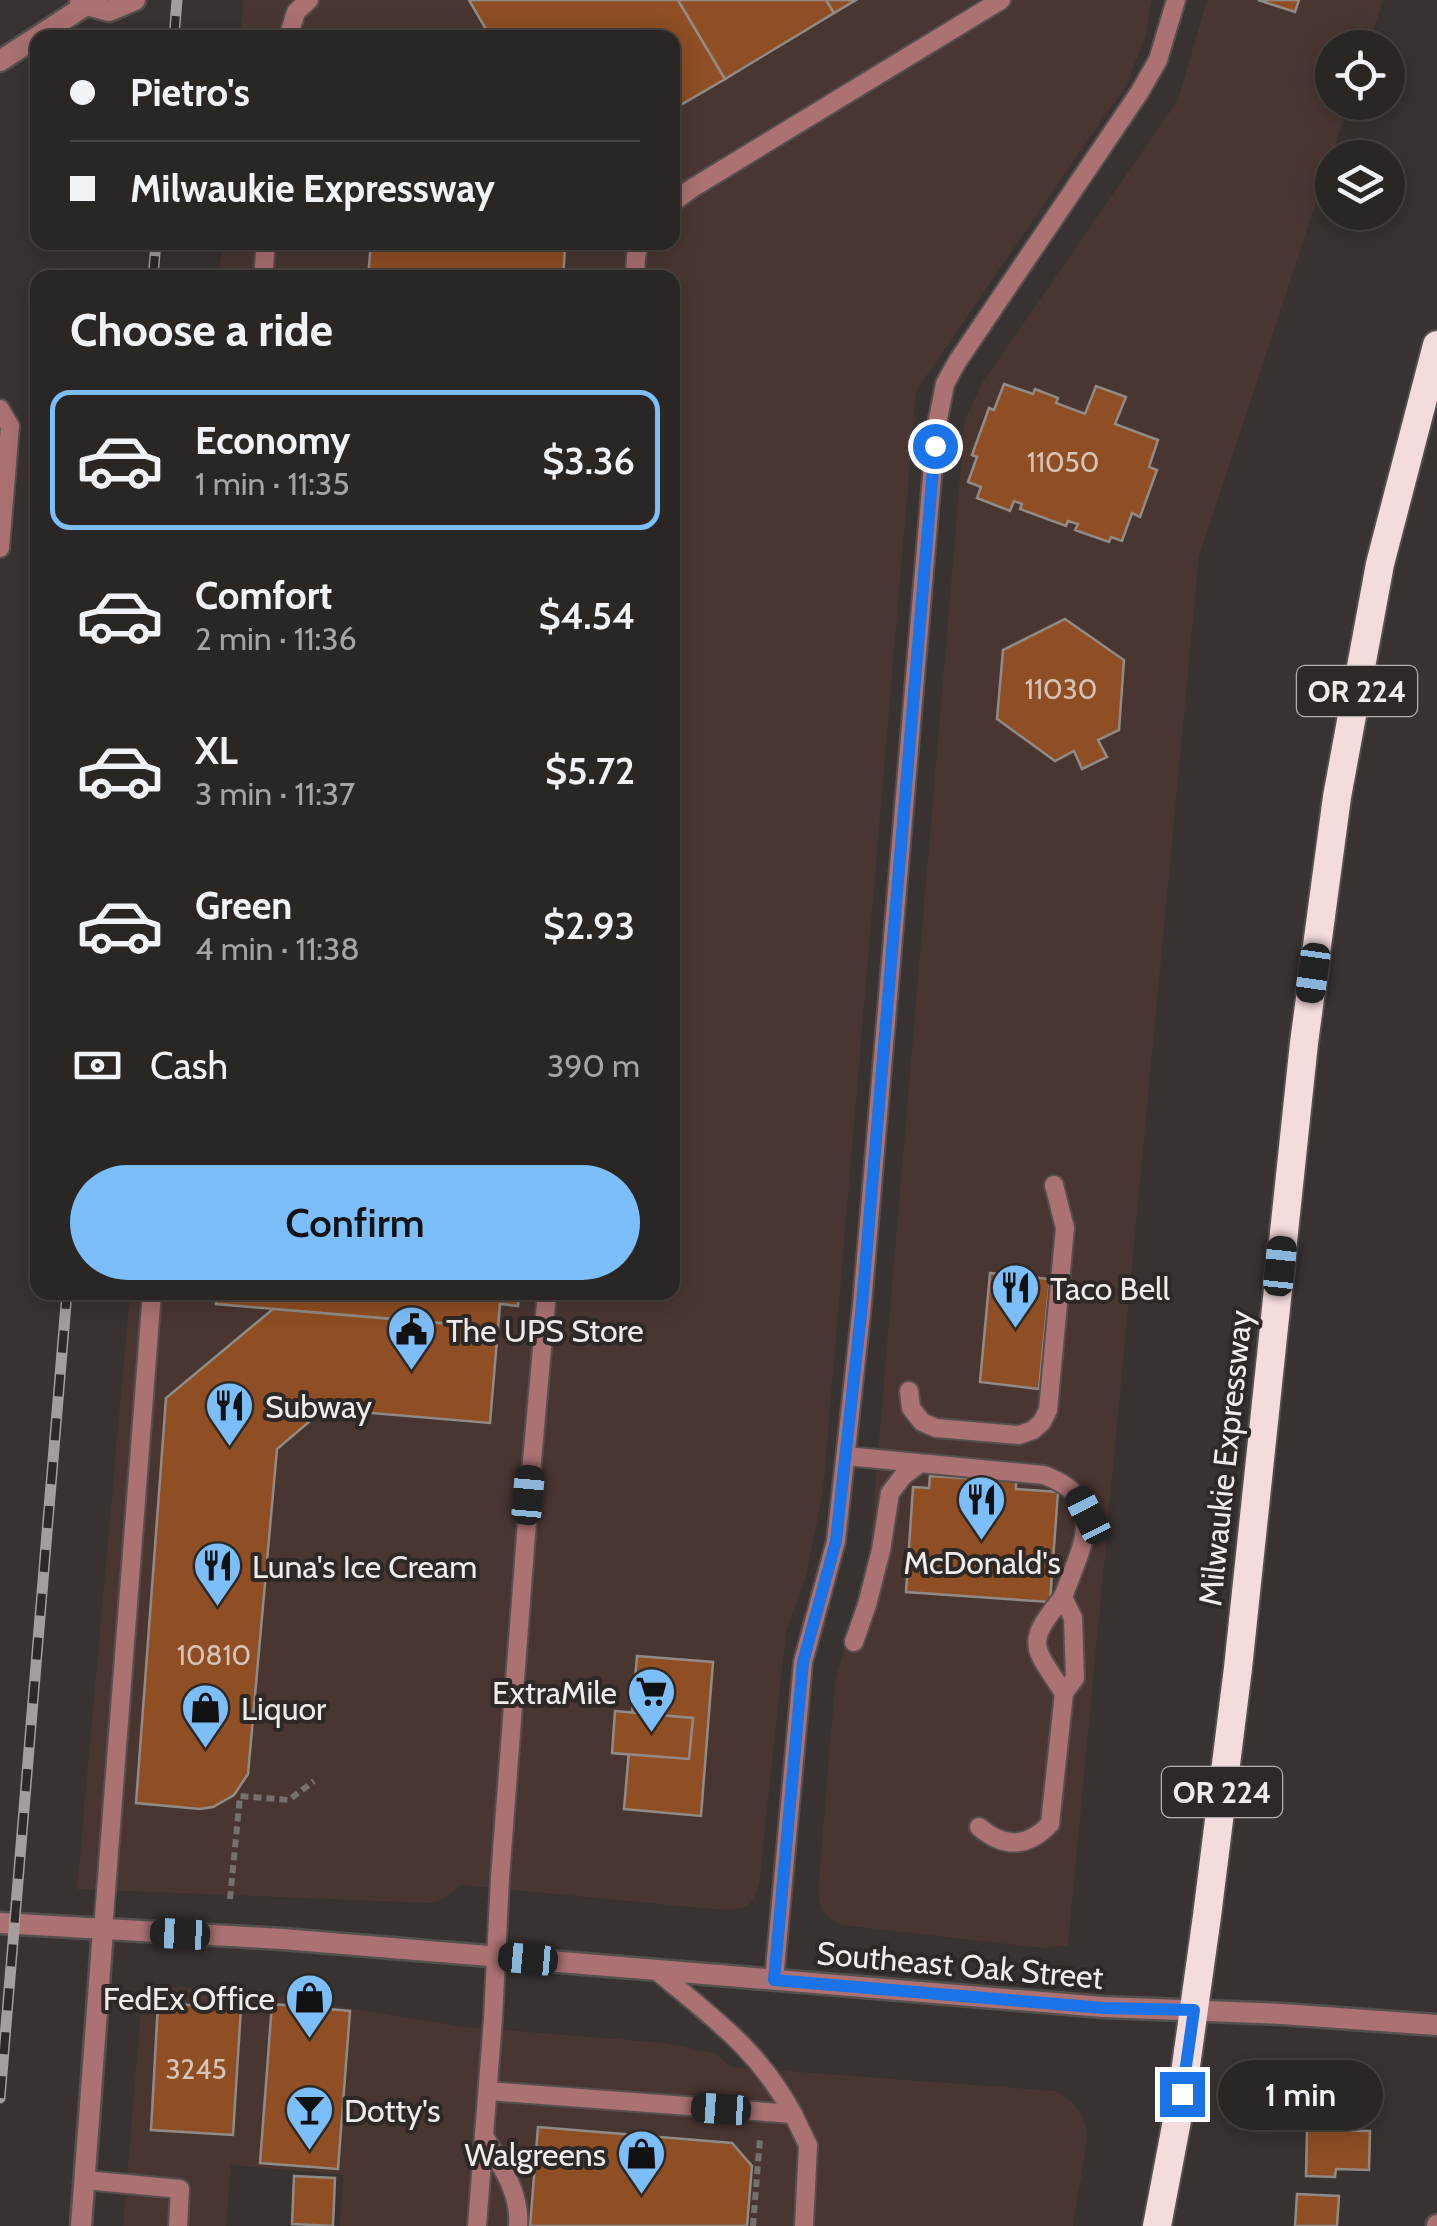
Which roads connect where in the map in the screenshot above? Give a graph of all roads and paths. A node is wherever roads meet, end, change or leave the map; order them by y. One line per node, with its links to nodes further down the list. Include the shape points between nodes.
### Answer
1 (135, 0): 5 (street, via 109,11)
2 (309, 0): 7 (lane)
3 (1000, 0): 10 (lane)
4 (1176, 0): 18 (lane, via 1158,60 1139,93 945,384)
5 (86, 2): 6 (street)
6 (46, 30)
7 (290, 30)
8 (30, 41): 9 (street)
9 (0, 61)
10 (680, 197)
11 (1437, 345): 31 (highway, Milwaukie Expressway / OR 224, via 1380,564 1338,797)
12 (0, 409): 13 (lane, via 10,426)
13 (0, 548)
14 (1054, 1185): 17 (lane, via 1065,1228 1042,1422 1019,1435 936,1428 911,1408)
15 (151, 1300): 27 (lane)
16 (546, 1300): 28 (lane)
17 (909, 1391)
18 (846, 1456): 19 (lane); 30 (lane, via 836,1541 803,1662)
19 (918, 1464): 20 (lane, via 1044,1474 1076,1493 1088,1515); 21 (lane, via 890,1493)
20 (1063, 1597): 22 (lane, via 1073,1618 1075,1678); 22 (lane, via 1036,1634 1039,1656)
21 (854, 1642)
22 (1064, 1693): 24 (lane, via 1050,1824 1014,1844)
23 (314, 1781): 25 (path, via 289,1800 240,1796)
24 (978, 1827)
25 (230, 1899)
26 (0, 1923): 27 (street, Southeast Oak Street)
27 (103, 1930): 28 (street, Southeast Oak Street); 37 (street)
28 (496, 1956): 29 (street, Southeast Oak Street); 33 (lane)
29 (657, 1971): 30 (street, Southeast Oak Street); 35 (lane, via 739,2039)
30 (774, 1980): 31 (street, Southeast Oak Street)
31 (1194, 2010): 32 (street, Southeast Oak Street); 44 (highway, Milwaukie Expressway / OR 224)
32 (1437, 2025)
33 (488, 2091): 34 (lane); 36 (lane)
34 (760, 2112): 35 (lane); 42 (path)
35 (793, 2114): 43 (lane, via 808,2145)
36 (484, 2136): 40 (lane); 41 (lane, via 512,2187)
37 (84, 2180): 38 (street); 39 (lane, via 180,2189)
38 (80, 2226)
39 (178, 2226)
40 (477, 2226)
41 (518, 2226)
42 (753, 2226)
43 (804, 2226)
44 (1157, 2226)

